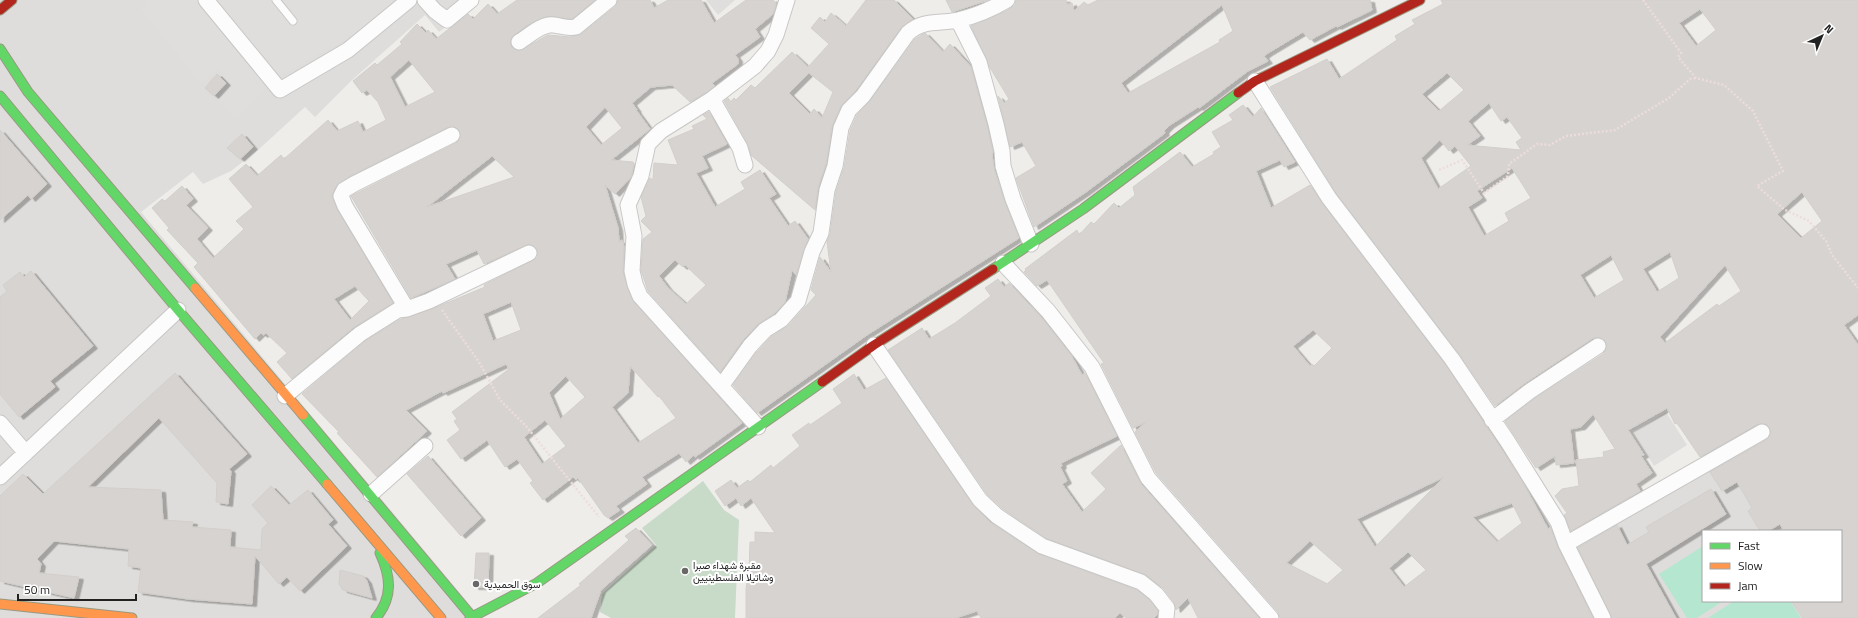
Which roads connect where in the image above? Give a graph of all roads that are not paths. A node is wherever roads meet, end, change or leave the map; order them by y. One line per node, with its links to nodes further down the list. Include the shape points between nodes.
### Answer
1 (12, 0): 11 (main road)
2 (206, 0): 4 (street, via 280,90 348,50)
3 (276, 0): 13 (lane)
4 (409, 0)
5 (425, 0): 6 (street, via 448,20)
6 (471, 0)
7 (609, 0): 14 (street, via 576,27 569,29 552,24 543,26)
8 (787, 0): 18 (street, via 768,51 755,66)
9 (1007, 0): 12 (street)
10 (1420, 0): 16 (main road)
11 (0, 10)
12 (958, 20): 21 (street, via 979,62 998,130 1003,166 1013,200); 28 (street, via 923,23 914,27 863,96 849,110 841,128 827,190 821,233 812,252 798,300 781,320 765,330 750,346)
13 (293, 21)
14 (519, 42)
15 (0, 49): 29 (main road, via 28,92)
16 (1255, 81): 21 (main road, via 1083,209); 30 (street, via 1329,198 1452,359)
17 (0, 96): 25 (main road)
18 (712, 99): 20 (street, via 740,148); 28 (street, via 661,131 648,144 641,176 628,205 634,236 632,271 637,290 660,320)
19 (452, 135): 24 (street, via 354,184 344,190 341,196)
20 (745, 165)
21 (1031, 244): 23 (main road)
22 (529, 253): 24 (street, via 438,297)
23 (1003, 263): 26 (main road); 48 (street, via 1048,311 1092,367 1148,478)
24 (407, 309): 29 (street, via 398,310 360,334)
25 (178, 310): 35 (street); 38 (main road)
26 (874, 345): 32 (main road); 47 (street, via 976,494 997,516 1042,546 1141,582 1156,594 1167,608)
27 (1598, 346): 30 (street, via 1530,391)
28 (722, 385): 32 (street)
29 (285, 396): 37 (main road)
30 (1492, 420): 39 (street, via 1558,522)
31 (0, 423): 35 (street)
32 (758, 427): 40 (main road)
33 (1762, 432): 39 (street)
34 (425, 446): 37 (street)
35 (26, 453): 36 (street)
36 (0, 477)
37 (371, 494): 46 (main road)
38 (370, 534): 44 (main road, via 387,566 390,587 388,602); 45 (main road)
39 (1566, 544): 49 (street)
40 (537, 583): 42 (main road); 46 (main road)
41 (0, 604): 43 (main road)
42 (510, 608)
43 (132, 618)
44 (376, 618)
45 (441, 618)
46 (472, 618)
47 (1166, 618)
48 (1271, 618)
49 (1603, 618)

